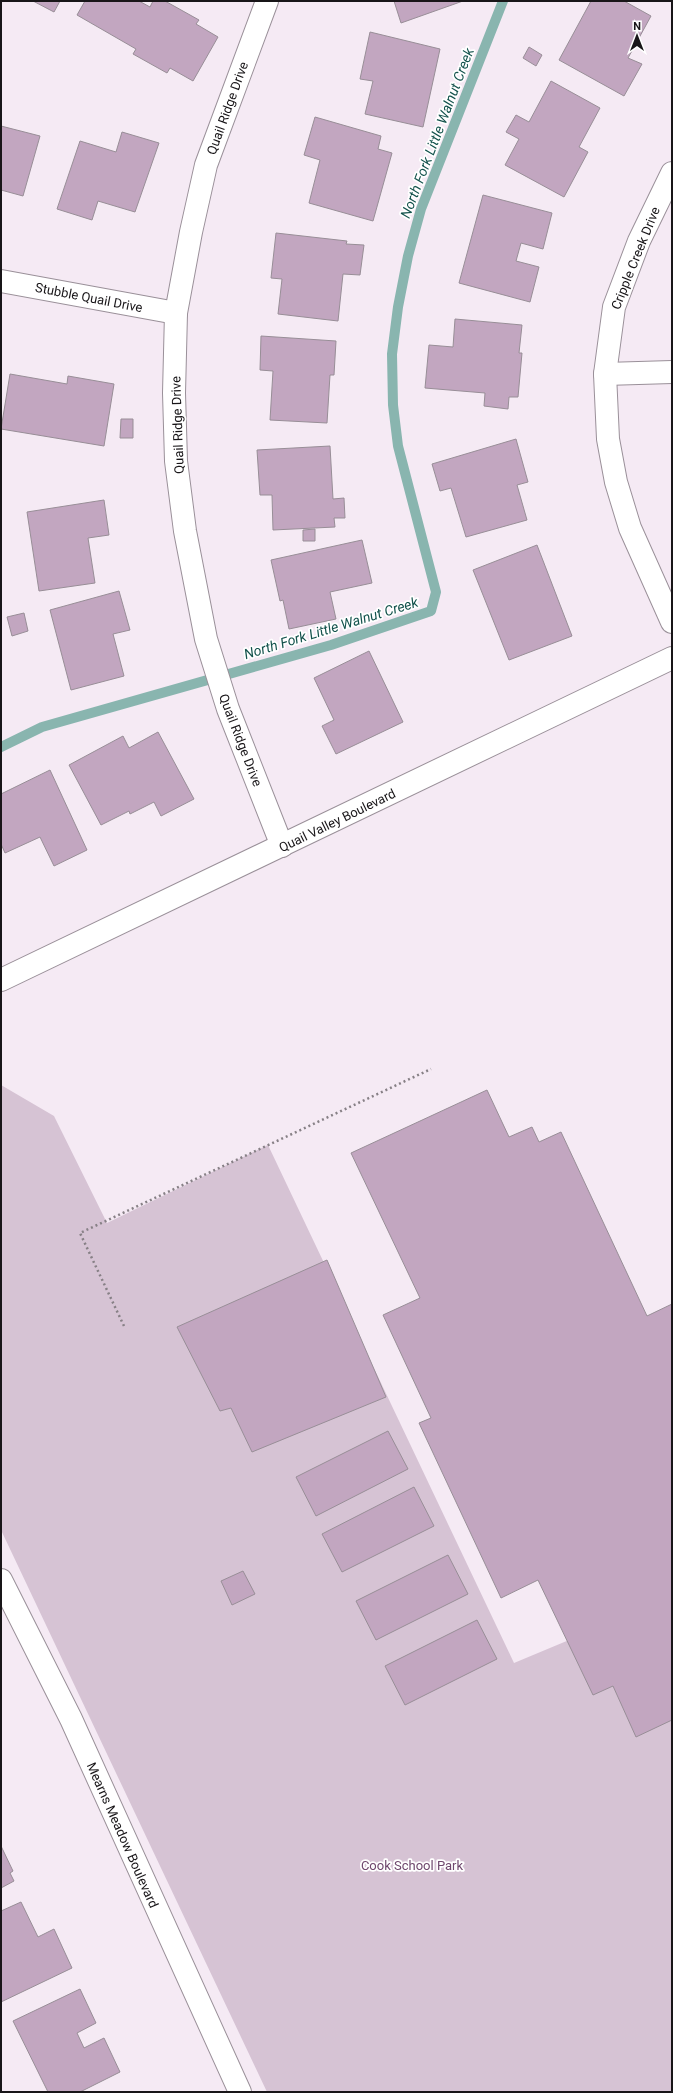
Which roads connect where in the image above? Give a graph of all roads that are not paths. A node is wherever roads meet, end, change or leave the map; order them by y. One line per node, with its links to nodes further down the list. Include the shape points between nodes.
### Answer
1 (267, 1): 4 (street, Quail Ridge Drive, via 206,165)
2 (672, 172): 6 (street, Cripple Creek Drive, via 639,241 614,307)
3 (1, 281): 4 (street, Stubble Quail Drive)
4 (176, 313): 9 (street, Quail Ridge Drive, via 176,461 195,585 206,639 228,709)
5 (672, 372): 6 (street)
6 (605, 374): 7 (street, Cripple Creek Drive, via 608,439 616,482 630,528)
7 (672, 622)
8 (672, 658): 9 (street, Quail Valley Boulevard)
9 (282, 846): 10 (street, Quail Valley Boulevard)
10 (1, 980)
11 (1, 1580): 12 (street, Mearns Meadow Boulevard, via 71,1719)
12 (240, 2092)

